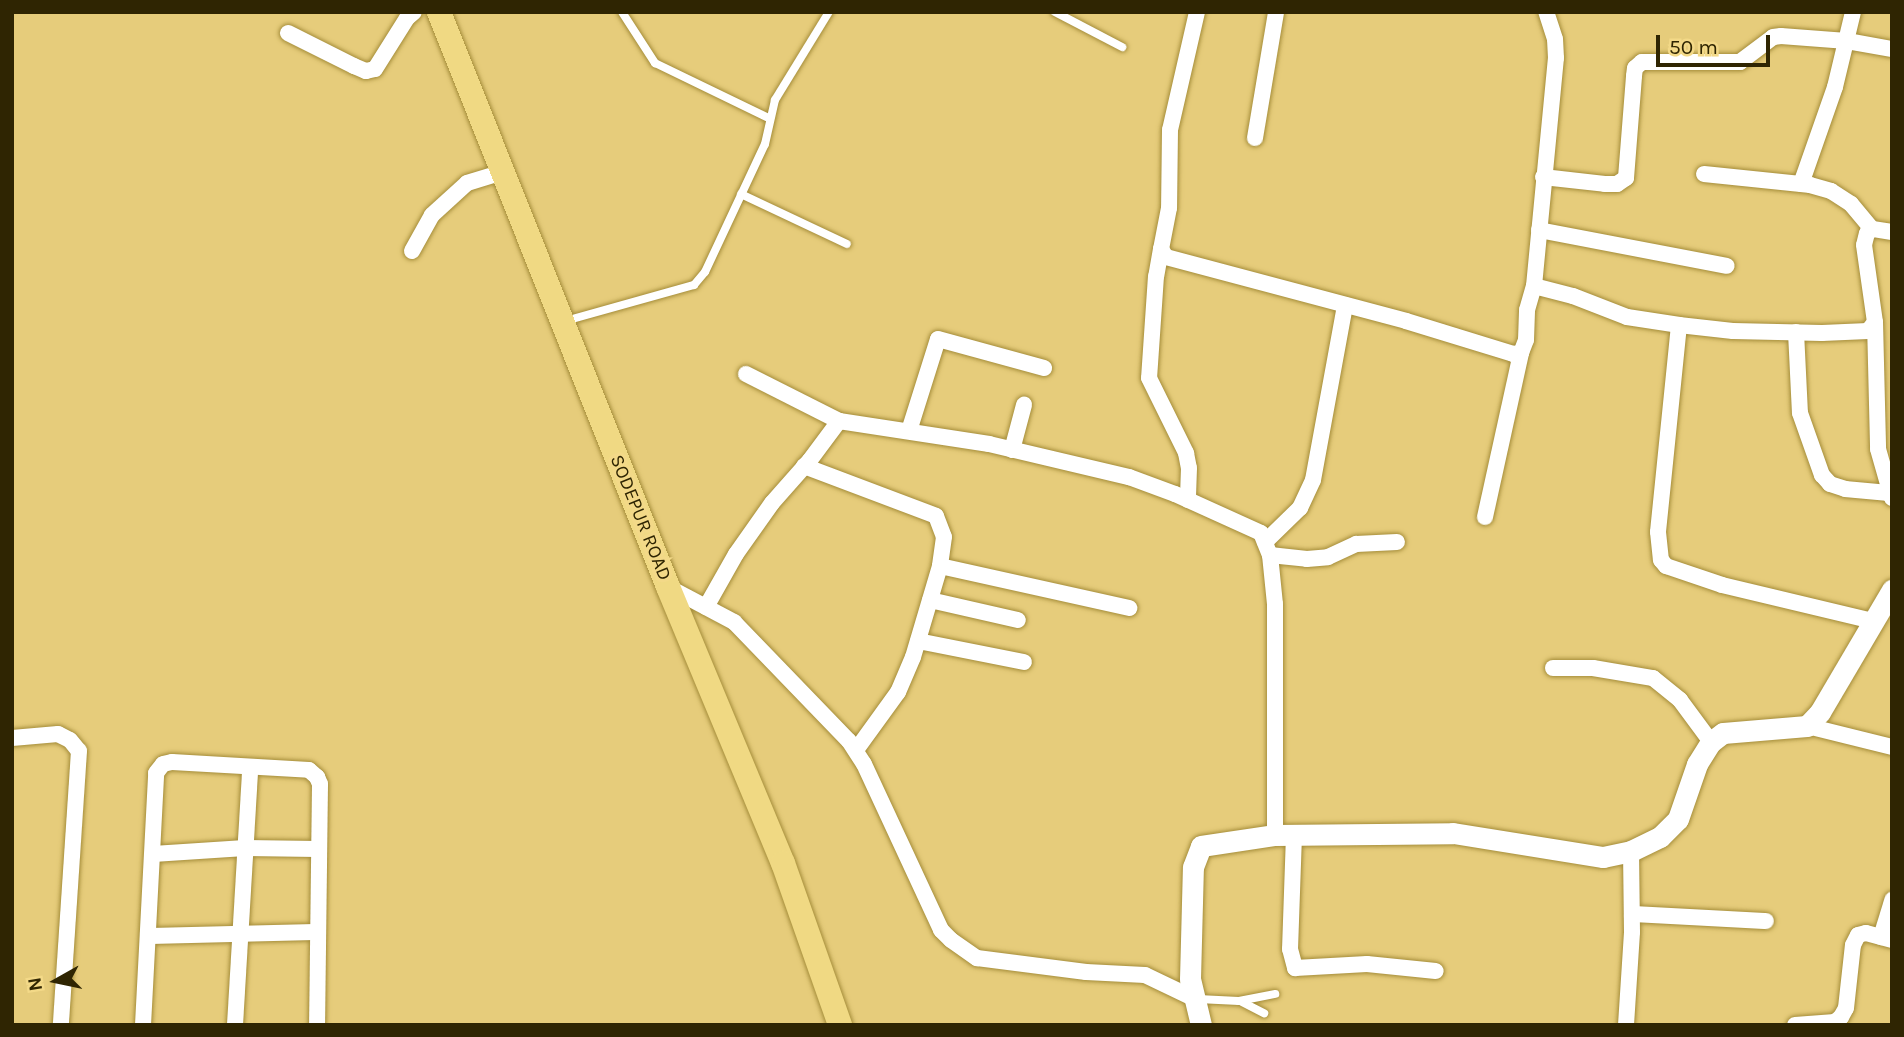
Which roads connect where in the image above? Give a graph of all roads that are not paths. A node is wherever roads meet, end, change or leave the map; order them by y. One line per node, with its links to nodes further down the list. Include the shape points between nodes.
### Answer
1 (414, 12): 10 (street, via 375,69 366,71)
2 (439, 12): 16 (main road, SODEPUR ROAD)
3 (622, 12): 14 (lane, via 655,63)
4 (828, 12): 14 (lane, via 775,100)
5 (1055, 12): 12 (lane)
6 (1197, 12): 25 (street, via 1170,130 1168,208)
7 (1276, 12): 15 (street)
8 (1546, 12): 18 (street, via 1556,58)
9 (1853, 12): 11 (street)
10 (288, 33)
11 (1847, 41): 13 (street); 18 (street, via 1781,36 1740,62 1642,62 1635,68 1626,178 1605,184); 19 (street)
12 (1122, 47)
13 (1892, 49)
14 (769, 118): 20 (lane, via 765,144)
15 (1255, 138)
16 (503, 172): 26 (street, via 467,183 432,215); 30 (main road, SODEPUR ROAD)
17 (1704, 174): 19 (street)
18 (1543, 177): 22 (street)
19 (1801, 184): 21 (street, via 1832,191 1851,204)
20 (741, 194): 24 (lane); 30 (lane, via 705,272 694,285)
21 (1872, 229): 23 (street); 31 (street, via 1864,245)
22 (1539, 230): 27 (street); 28 (street)
23 (1892, 232)
24 (847, 244)
25 (1161, 249): 29 (street, via 1178,262); 43 (street, via 1149,378 1186,453)
26 (412, 251)
27 (1727, 267)
28 (1534, 286): 32 (street, via 1627,317); 34 (street)
29 (1345, 305): 34 (street); 46 (street, via 1313,480 1300,508)
30 (562, 321): 48 (main road, SODEPUR ROAD)
31 (1875, 321): 33 (street, via 1868,331); 42 (street, via 1878,449)
32 (1679, 325): 33 (street); 54 (street, via 1658,532 1661,560 1666,566 1722,585)
33 (1796, 332): 42 (street, via 1800,413 1822,475 1830,484 1845,489)
34 (1521, 353): 44 (street)
35 (1044, 368): 39 (street, via 938,339)
36 (746, 374): 38 (street)
37 (1024, 405): 40 (street)
38 (839, 421): 39 (street); 41 (street)
39 (909, 431): 40 (street)
40 (1012, 450): 43 (street, via 1129,477)
41 (804, 466): 47 (street, via 936,516 944,537); 51 (street, via 736,554)
42 (1891, 495)
43 (1188, 500): 46 (street, via 1261,533)
44 (1485, 517)
45 (1397, 542): 46 (street, via 1356,544 1328,557 1307,559)
46 (1267, 549): 64 (street, via 1275,604)
47 (940, 566): 50 (street); 52 (street)
48 (668, 587): 51 (street); 85 (main road, SODEPUR ROAD, via 783,863)
49 (1892, 590): 54 (street)
50 (930, 600): 53 (street); 55 (street)
51 (706, 607): 62 (street, via 734,622)
52 (1129, 608)
53 (1018, 620)
54 (1872, 621): 58 (street, via 1820,712)
55 (918, 640): 56 (street); 62 (street, via 898,692)
56 (1024, 662)
57 (1553, 668): 60 (street, via 1593,668 1653,678 1680,700)
58 (1807, 726): 60 (street, via 1723,733); 61 (street)
59 (12, 738): 81 (street, via 58,734 79,751)
60 (1711, 741): 67 (street, via 1678,820 1660,837)
61 (1892, 747)
62 (856, 750): 78 (street, via 941,930 960,948 977,958 1145,975)
63 (250, 769): 65 (street); 66 (street, via 309,771 317,777); 68 (street, via 172,762 158,768)
64 (1284, 835): 67 (street, via 1452,833 1603,857); 76 (street, via 1295,968 1367,964); 78 (street, via 1206,844 1197,851 1190,979)
65 (245, 848): 66 (street); 68 (street); 73 (street)
66 (317, 849): 72 (street)
67 (1632, 852): 70 (street)
68 (153, 854): 74 (street)
69 (1892, 900): 75 (street)
70 (1632, 914): 71 (street); 87 (street)
71 (1766, 921)
72 (317, 932): 73 (street); 84 (street)
73 (240, 934): 74 (street); 83 (street)
74 (148, 936): 82 (street)
75 (1886, 938): 88 (street, via 1858,935 1841,1017 1835,1022)
76 (1436, 971)
77 (1275, 994): 79 (lane)
78 (1195, 999): 79 (lane); 86 (street)
79 (1239, 1001): 80 (lane)
80 (1264, 1013)
81 (61, 1025)
82 (143, 1025)
83 (235, 1025)
84 (317, 1025)
85 (840, 1025)
86 (1201, 1025)
87 (1626, 1025)
88 (1795, 1025)

